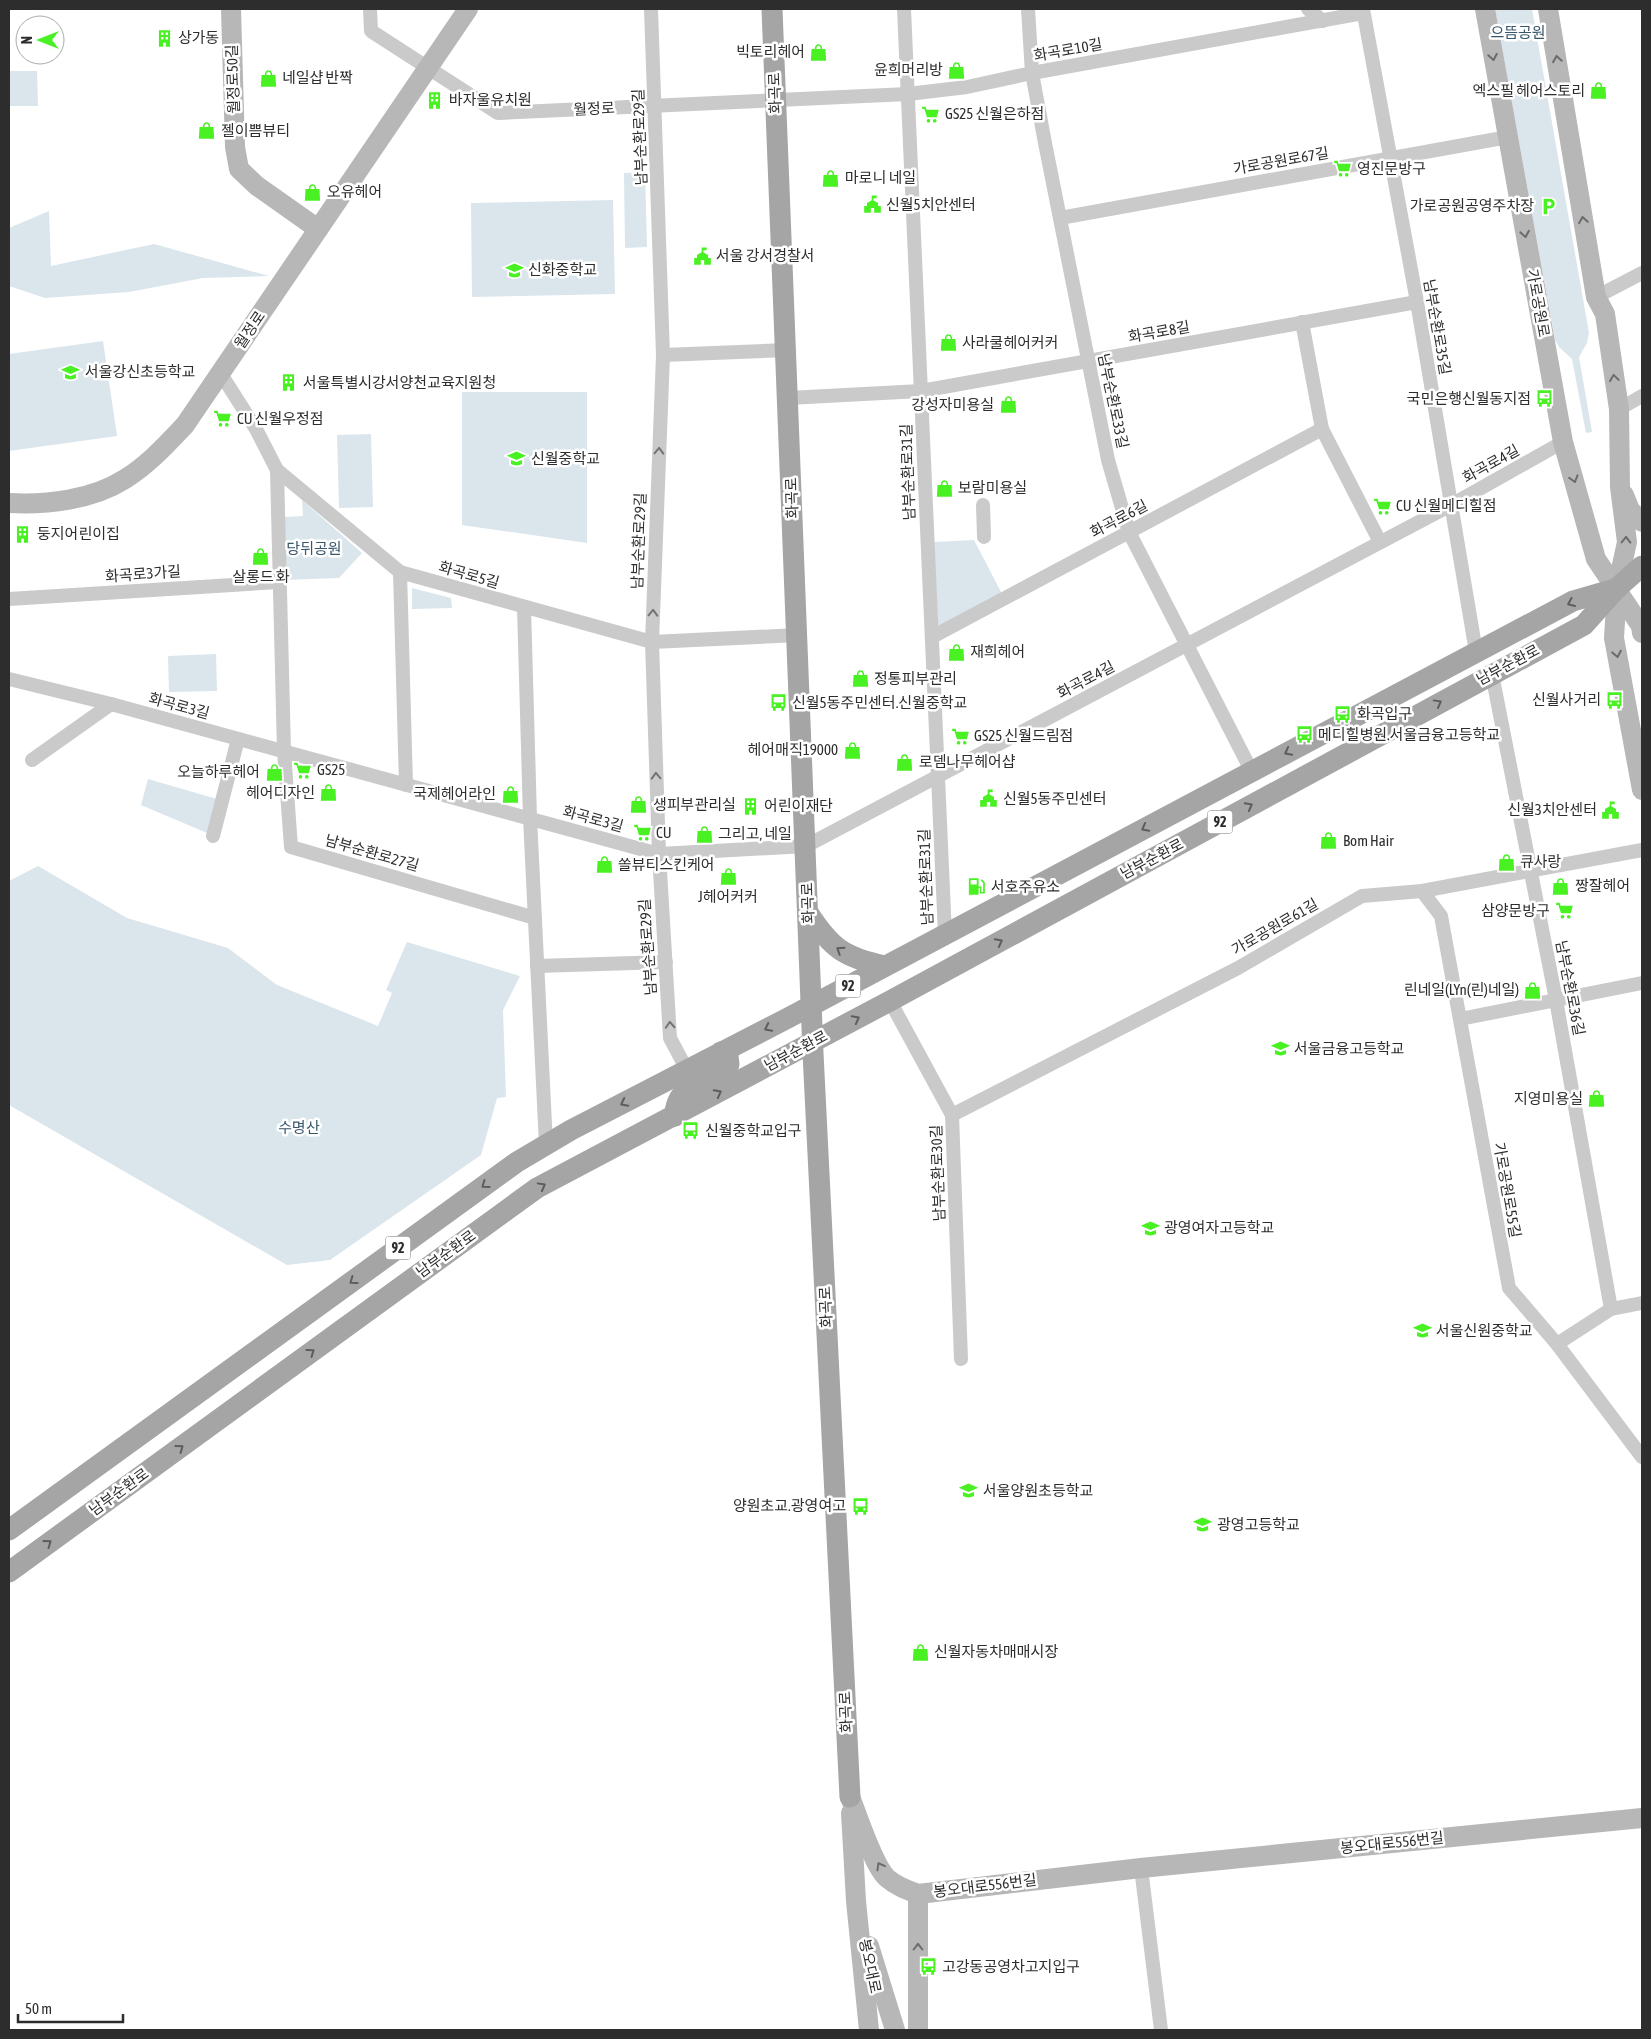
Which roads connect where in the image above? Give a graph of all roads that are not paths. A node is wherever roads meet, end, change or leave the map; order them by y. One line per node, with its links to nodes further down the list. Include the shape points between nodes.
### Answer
1 (231, 9): 21 (street, 월정로50길, via 234,147 239,169 257,186)
2 (370, 9): 13 (street, via 371,31)
3 (468, 9): 13 (street, 월정로)
4 (651, 9): 17 (street, 남부순환로29길)
5 (772, 9): 16 (main road, 화곡로)
6 (904, 9): 15 (street, 남부순환로31길)
7 (1028, 9): 14 (street, 남부순환로33길)
8 (1308, 9): 12 (street)
9 (1485, 9): 18 (street, 가로공원로, one-way to 18)
10 (1548, 9): 23 (street, one-way to 10)
11 (1363, 11): 12 (street, 화곡로10길); 19 (street, 남부순환로35길)
12 (1323, 21): 14 (street, 화곡로10길)
13 (427, 68): 17 (street, 월정로, via 498,113); 21 (street, 월정로)
14 (1032, 73): 15 (street, 화곡로10길, via 967,87); 20 (street, 남부순환로33길)
15 (908, 94): 16 (street, 화곡로10길); 30 (street, 남부순환로31길)
16 (776, 100): 17 (street, 월정로); 26 (main road, 화곡로)
17 (655, 106): 27 (street, 남부순환로29길)
18 (1508, 137): 19 (street, 가로공원로67길); 35 (street, 가로공원로, one-way to 35)
19 (1390, 158): 20 (street, 가로공원로67길); 24 (street, 남부순환로35길)
20 (1060, 218): 28 (street, 남부순환로33길)
21 (318, 229): 29 (street, 월정로)
22 (1642, 273): 23 (street)
23 (1596, 296): 33 (street, one-way to 23, via 1605,314)
24 (1417, 302): 25 (street, 화곡로8길); 39 (street, 남부순환로35길)
25 (1302, 322): 28 (street, 화곡로8길); 34 (street)
26 (786, 350): 27 (street); 32 (main road, 화곡로)
27 (663, 355): 55 (street, 남부순환로29길, one-way to 27)
28 (1088, 361): 30 (street, 화곡로8길); 42 (street, 남부순환로33길, via 1108,460)
29 (220, 374): 36 (street, 화곡로5길, via 256,429); 38 (street, 월정로, via 186,425 125,479 93,494 57,501)
30 (921, 391): 32 (street, 화곡로8길); 54 (street, 남부순환로31길)
31 (1642, 396): 33 (street)
32 (788, 398): 53 (main road, 화곡로)
33 (1619, 409): 37 (street)
34 (1322, 429): 42 (street, 화곡로6길); 44 (street)
35 (1563, 442): 39 (street, 화곡로4길); 49 (street, 가로공원로, one-way to 49, via 1596,559)
36 (276, 470): 46 (street, 화곡로5길); 47 (street)
37 (1620, 487): 41 (street, via 1630,510); 49 (street, one-way to 37, via 1627,542)
38 (9, 503)
39 (1451, 505): 44 (street, 화곡로4길); 57 (street, 남부순환로35길)
40 (983, 506): 43 (street)
41 (1642, 522)
42 (1128, 532): 54 (street, 화곡로6길); 56 (street, 남부순환로33길)
43 (984, 537)
44 (1380, 542): 56 (street, 화곡로4길)
45 (1642, 566): 49 (main road, 남부순환로 / 92)
46 (400, 572): 51 (street, 화곡로5길); 66 (street)
47 (278, 582): 50 (street, 화곡로3가길); 62 (street)
48 (1642, 583): 49 (main road, 남부순환로 / 92)
49 (1617, 588): 52 (street, 가로공원로, via 1641,626); 57 (main road, 남부순환로 / 92, one-way to 57, via 1572,601); 58 (main road, 남부순환로 / 92, via 1584,625); 67 (street, one-way to 67, via 1614,638)
50 (9, 599)
51 (524, 607): 55 (street, 화곡로5길); 68 (street)
52 (1642, 633)
53 (798, 635): 55 (street, 화곡로5길); 70 (main road, 화곡로)
54 (932, 637): 65 (street, 남부순환로31길)
55 (652, 642): 72 (street, 남부순환로29길, one-way to 55)
56 (1187, 645): 64 (street, 남부순환로33길); 65 (street, 화곡로4길)
57 (1476, 652): 64 (main road, 남부순환로 / 92, one-way to 64)
58 (1492, 674): 73 (street, 남부순환로36길); 83 (main road, 남부순환로 / 92, one-way to 58)
59 (9, 679): 60 (street, 화곡로3길)
60 (111, 704): 61 (street, 화곡로3길); 63 (street)
61 (238, 739): 62 (street, 화곡로3길); 69 (street)
62 (284, 751): 66 (street, 화곡로3길); 76 (street, 남부순환로27길, via 291,846)
63 (32, 760)
64 (1252, 772): 77 (main road, 남부순환로 / 92, one-way to 77)
65 (938, 777): 70 (street, 화곡로4길); 77 (street, 남부순환로31길)
66 (406, 785): 68 (street, 화곡로3길)
67 (1642, 790)
68 (530, 818): 72 (street, 화곡로3길); 76 (street)
69 (213, 836)
70 (806, 846): 72 (street, 화곡로3길); 75 (main road, 화곡로)
71 (1642, 850): 73 (street, 가로공원로61길)
72 (659, 854): 79 (street, 남부순환로29길)
73 (1531, 871): 74 (street, 가로공원로61길); 84 (street, 남부순환로36길)
74 (1422, 891): 86 (street, 가로공원로55길, via 1441,916); 91 (street, 가로공원로61길, via 1362,896 1238,968)
75 (809, 913): 81 (main road, one-way to 75, via 860,961 833,946); 85 (main road, 화곡로)
76 (535, 918): 80 (street)
77 (945, 935): 78 (main road, 남부순환로 / 92)
78 (915, 951): 81 (main road, 남부순환로 / 92); 83 (main road, via 914,962 881,983 881,991)
79 (666, 962): 80 (street); 89 (street, 남부순환로29길, one-way to 79, via 670,1038)
80 (537, 966): 92 (street)
81 (885, 966): 85 (main road, 남부순환로 / 92)
82 (1642, 983): 84 (street)
83 (894, 999): 87 (main road, 남부순환로 / 92, one-way to 83); 91 (street, 남부순환로30길)
84 (1556, 1000): 86 (street); 94 (street, 남부순환로36길)
85 (811, 1005): 87 (main road, 화곡로); 88 (main road, 남부순환로 / 92, one-way to 88)
86 (1460, 1019): 95 (street, 가로공원로55길, via 1508,1288)
87 (813, 1042): 90 (main road, 남부순환로 / 92, one-way to 87); 100 (main road, 화곡로)
88 (721, 1052): 89 (main road, 남부순환로 / 92); 90 (main road, via 728,1056 729,1064 691,1086 679,1097)
89 (687, 1070): 92 (main road, 남부순환로 / 92, one-way to 92)
90 (675, 1116): 99 (main road, 남부순환로 / 92, one-way to 90, via 537,1188)
91 (952, 1116): 96 (street, 남부순환로30길)
92 (546, 1145): 98 (main road, 남부순환로 / 92, one-way to 98, via 517,1162)
93 (1642, 1303): 94 (street)
94 (1611, 1309): 95 (street)
95 (1557, 1344): 97 (street, 가로공원로55길)
96 (961, 1359)
97 (1642, 1457)
98 (9, 1530)
99 (9, 1572)
100 (850, 1796): 103 (street, one-way to 100, via 903,1889 886,1877); 104 (street, 봉오대로)
101 (1642, 1818): 102 (street, 봉오대로556번길)
102 (1141, 1868): 103 (street, 봉오대로556번길); 110 (street)
103 (918, 1894): 109 (street, one-way to 103)
104 (856, 1901): 105 (street); 106 (street, 봉오대로); 107 (street, 봉오대로); 108 (street)
105 (859, 2030)
106 (869, 2030)
107 (884, 2030)
108 (895, 2030)
109 (918, 2030)
110 (1161, 2030)

